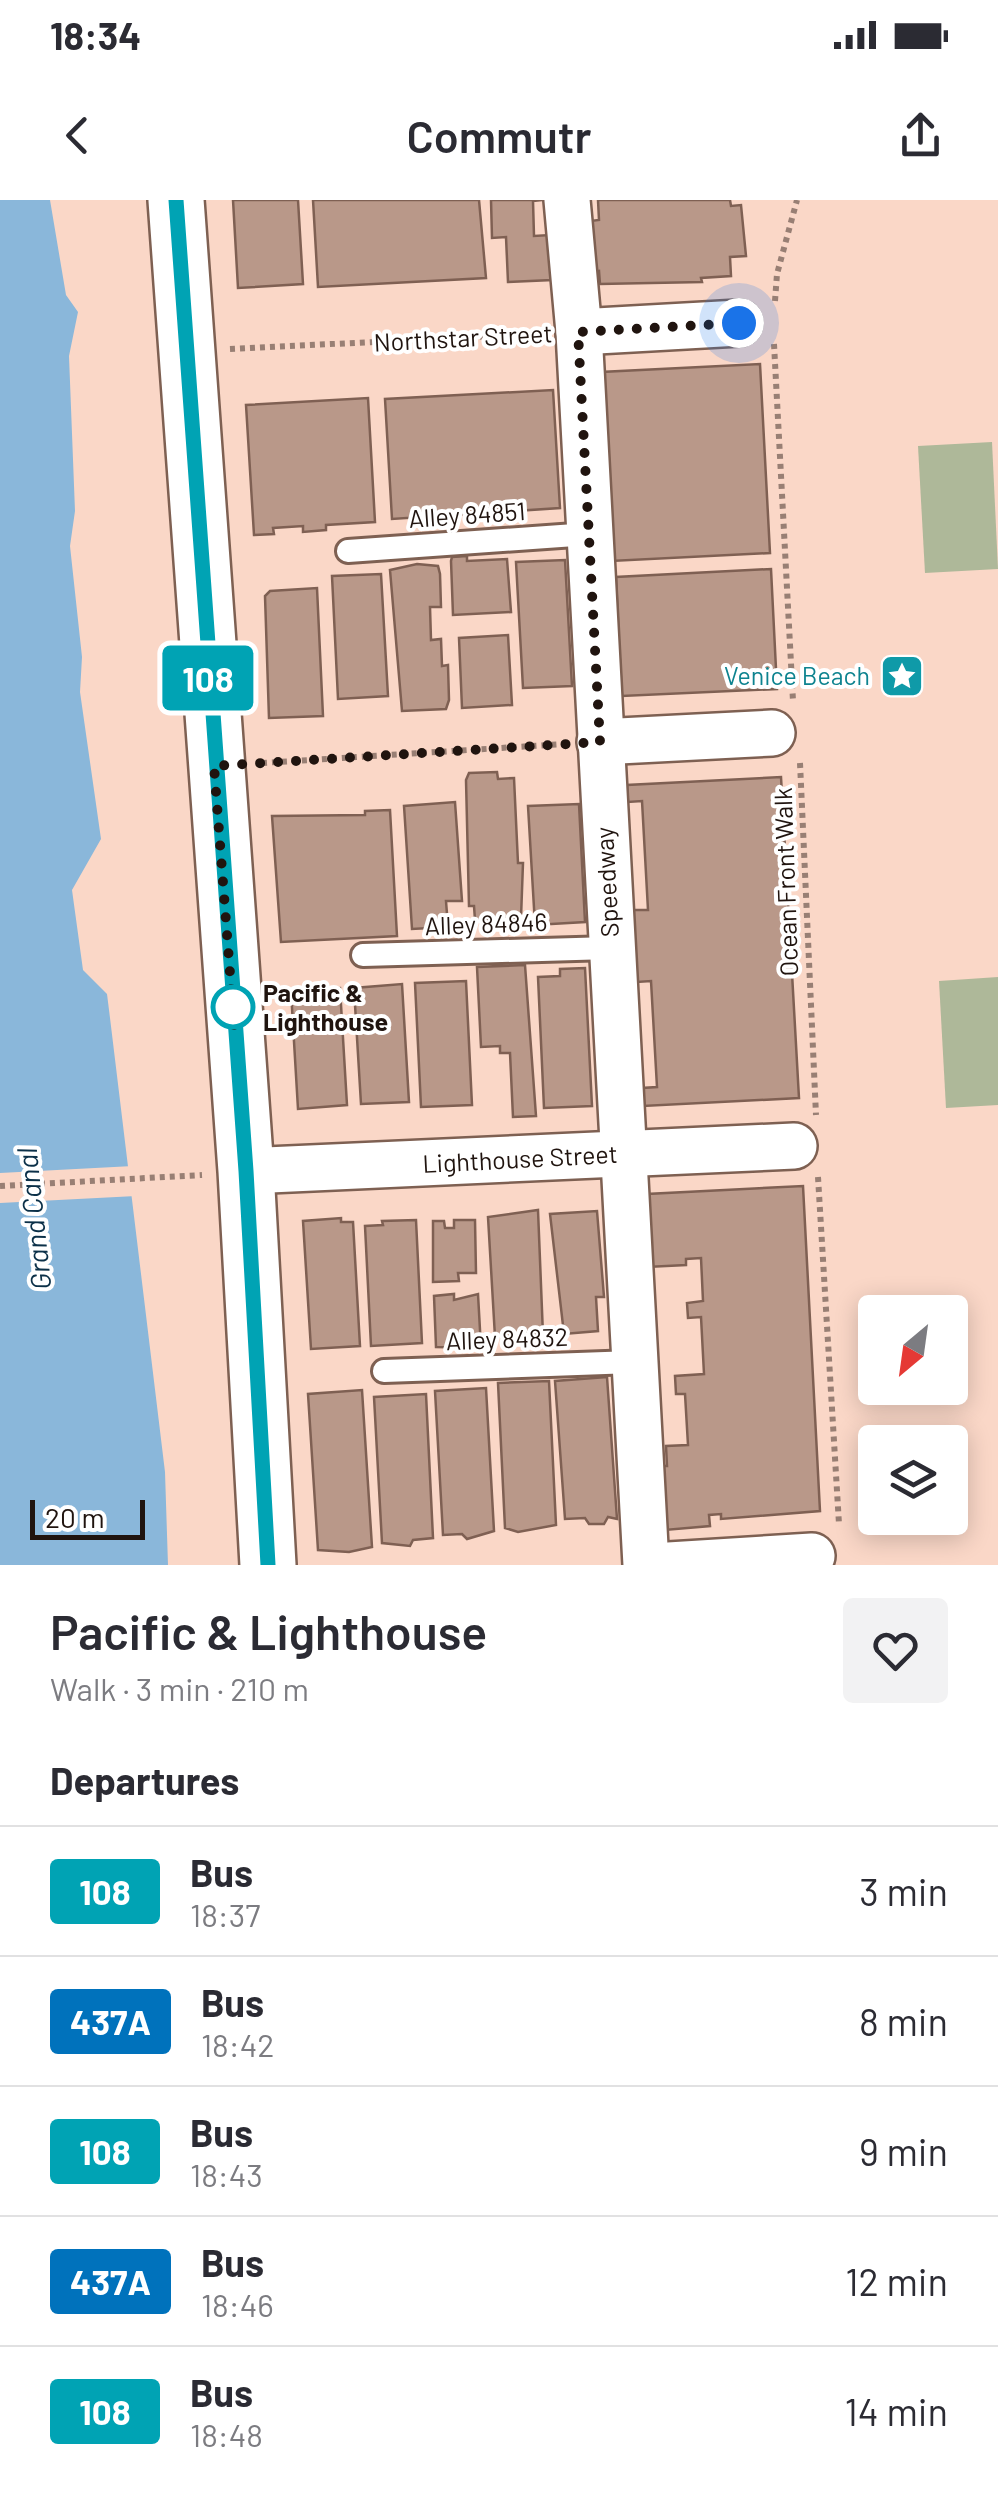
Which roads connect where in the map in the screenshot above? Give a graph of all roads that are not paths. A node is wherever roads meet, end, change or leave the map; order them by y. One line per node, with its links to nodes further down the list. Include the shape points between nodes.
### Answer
1 (176, 200): 13 (street, via 214,766)
2 (567, 200): 4 (street, Speedway)
3 (762, 321): 4 (street, Northstar Street)
4 (578, 332): 5 (street, Speedway)
5 (589, 534): 6 (lane, Alley 84851); 8 (street, Speedway)
6 (348, 551)
7 (788, 730): 8 (street)
8 (600, 742): 9 (street, Speedway)
9 (610, 948): 10 (lane, Alley 84846); 12 (street, Speedway)
10 (363, 955)
11 (809, 1146): 12 (street, Lighthouse Street)
12 (621, 1154): 13 (street, Lighthouse Street); 14 (street, Speedway)
13 (227, 1173): 17 (street)
14 (633, 1362): 15 (lane, Alley 84832); 18 (street, Speedway)
15 (384, 1371)
16 (826, 1547): 19 (street)
17 (268, 1565)
18 (646, 1565)
19 (668, 1565)

